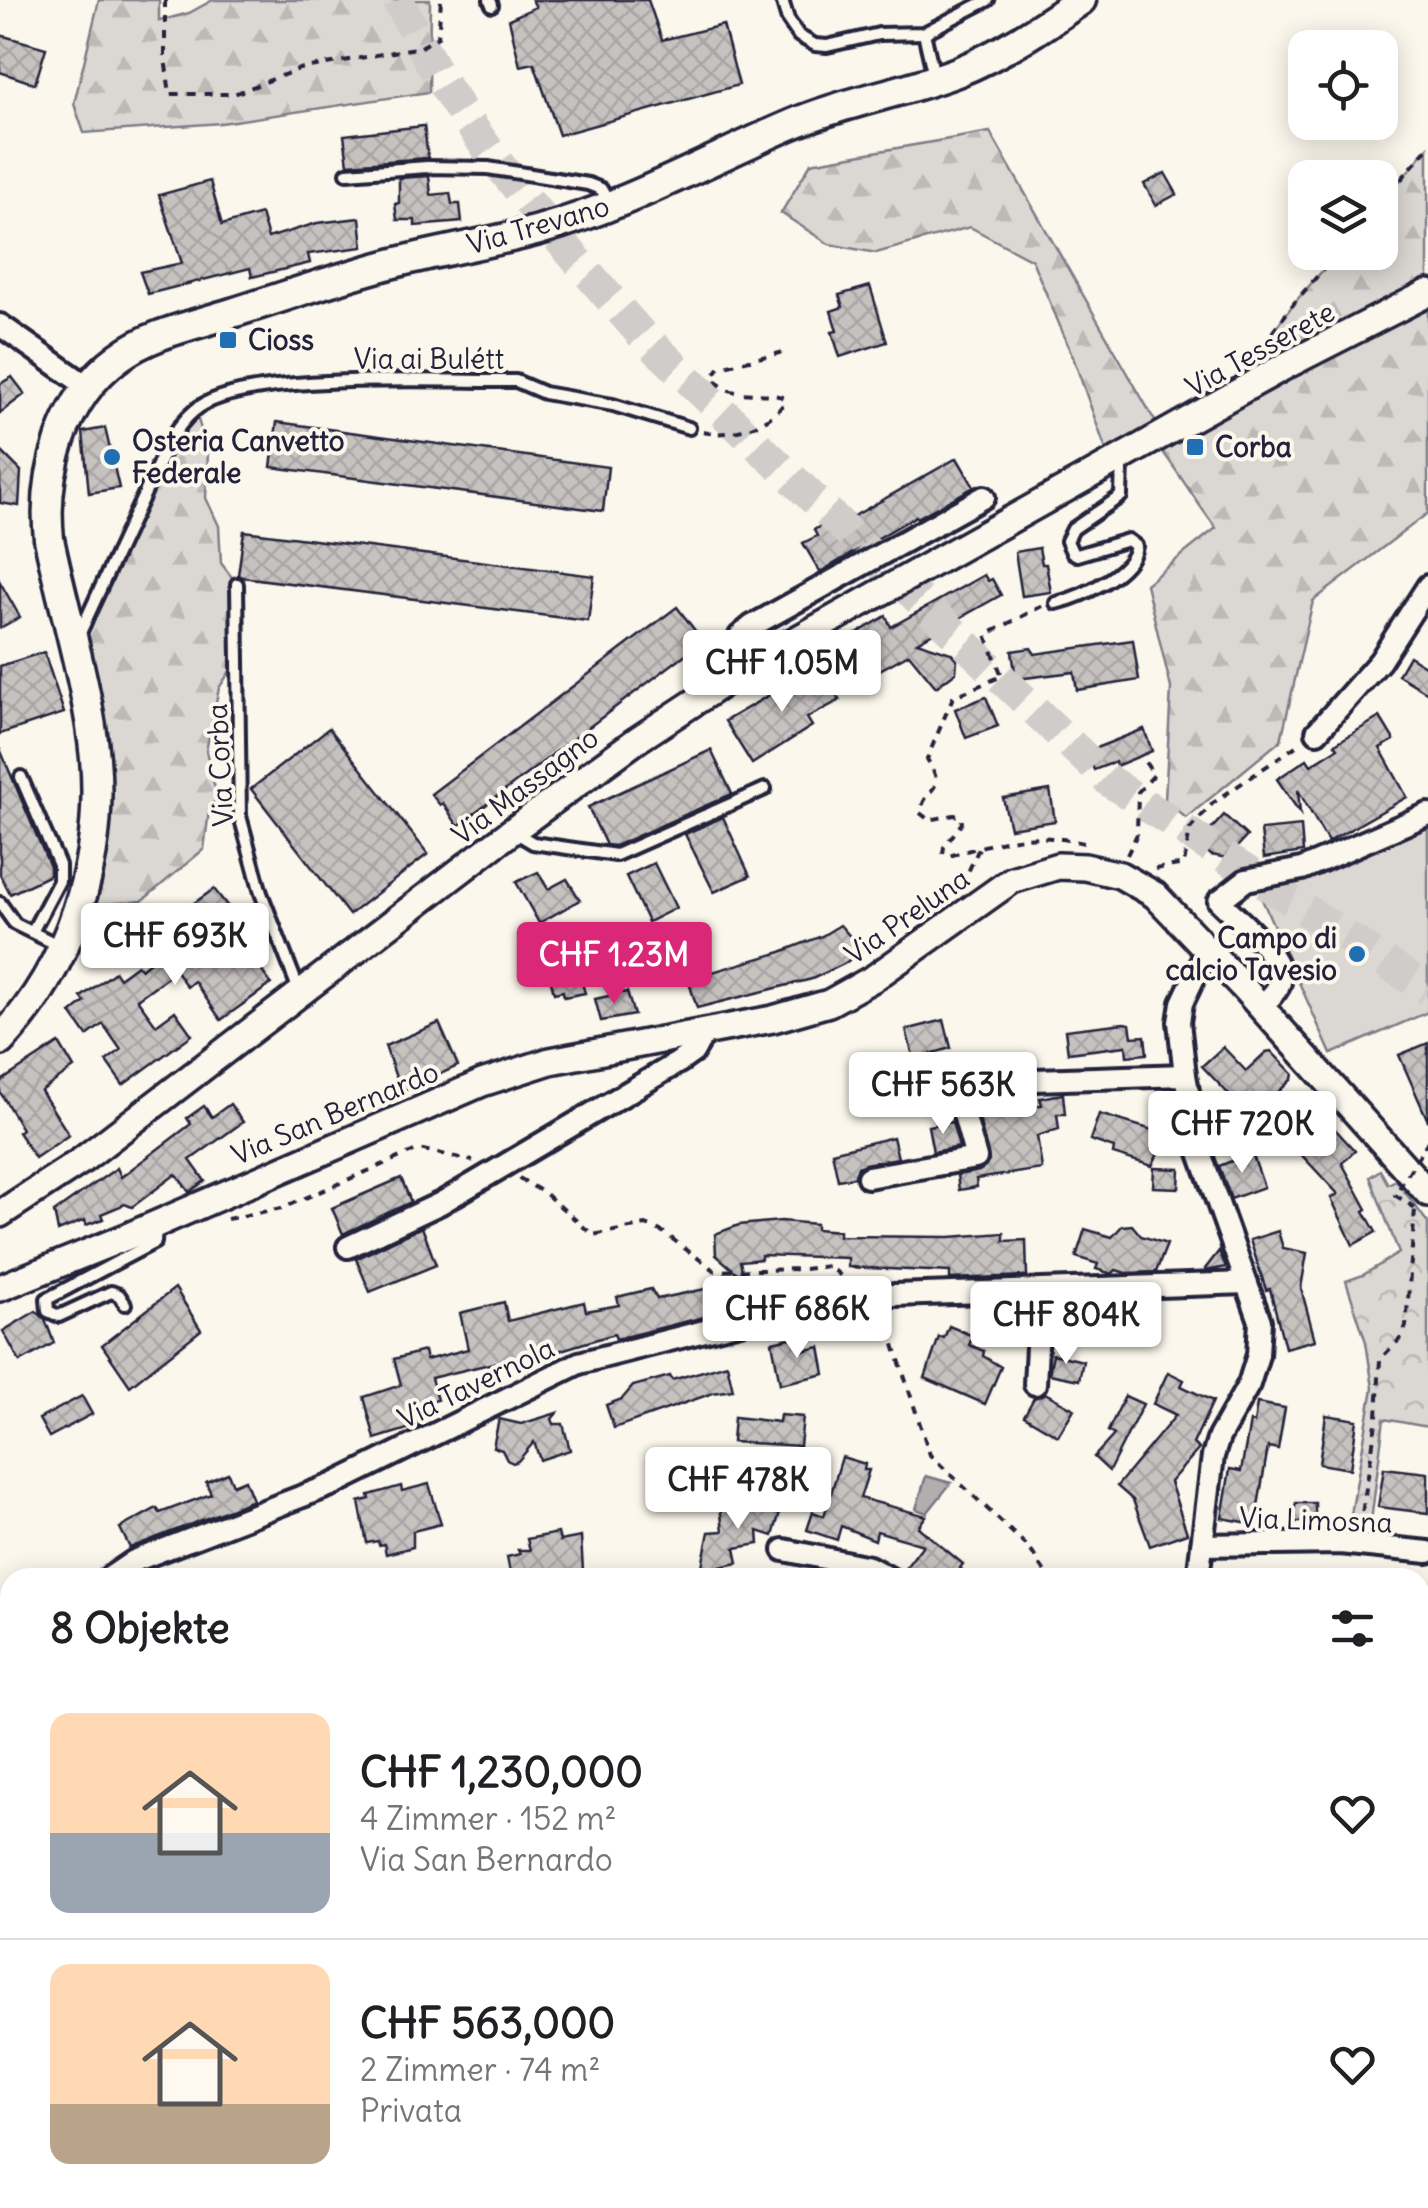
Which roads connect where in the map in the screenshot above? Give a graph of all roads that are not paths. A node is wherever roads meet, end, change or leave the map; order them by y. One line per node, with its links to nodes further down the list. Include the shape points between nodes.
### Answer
1 (782, 0): 4 (lane, via 794,30 815,45)
2 (988, 0): 4 (lane)
3 (1081, 0): 5 (main road, Via Trevano, via 999,52)
4 (924, 34): 5 (lane)
5 (935, 79): 7 (main road, Via Trevano, via 820,113)
6 (347, 174): 7 (lane, via 488,168 588,184)
7 (611, 206): 10 (main road, Via Trevano, via 362,272 161,336 117,359)
8 (1428, 293): 12 (street, Via Tesserete)
9 (0, 325): 10 (street)
10 (88, 387): 17 (main road, via 62,434 48,490 49,540)
11 (689, 428): 17 (lane, Via ai Bulétt, via 516,381 320,382 219,397 195,410 172,438)
12 (1122, 460): 16 (lane, via 1121,496 1066,540 1078,555 1128,540 1136,552 1090,591); 18 (street, Via Massagno)
13 (984, 498): 18 (street, via 752,626 739,642)
14 (237, 584): 28 (lane, Via Corba, via 240,816)
15 (1428, 586): 19 (street, via 1380,661)
16 (1056, 603)
17 (73, 648): 26 (main road, via 94,757 96,829)
18 (751, 665): 23 (street, Via Massagno)
19 (1318, 732)
20 (21, 778): 25 (lane, via 60,874)
21 (765, 789): 23 (lane, via 616,854 533,844)
22 (1428, 814): 29 (street, via 1302,869 1246,880 1220,900 1280,969 1279,986)
23 (512, 831): 28 (street, Via Massagno)
24 (0, 902): 25 (lane, via 10,920)
25 (32, 932): 26 (lane)
26 (63, 947): 31 (main road, via 34,1000)
27 (1208, 950): 29 (street, Via Preluna); 30 (street, Via Preluna, via 1130,868 1043,869 1012,880 829,1003); 32 (street, via 1182,1003)
28 (300, 994): 35 (street, Via Massagno, via 82,1161)
29 (1260, 1007): 34 (street, Via Preluna)
30 (705, 1032): 36 (street, Via San Bernardo, via 550,1061 482,1083); 37 (street, via 679,1062 441,1203)
31 (0, 1042)
32 (1184, 1075): 33 (street, via 973,1082 957,1089 976,1158); 38 (street, via 1199,1150)
33 (868, 1177)
34 (1421, 1200)
35 (0, 1214)
36 (156, 1224): 39 (street, Via San Bernardo); 41 (lane, via 155,1242 48,1298 48,1310 60,1316 111,1292)
37 (348, 1247)
38 (1247, 1283): 40 (street, Via Tavernola); 43 (street, via 1260,1321 1258,1355 1219,1438)
39 (0, 1288)
40 (1040, 1290): 42 (street); 46 (street, Via Tavernola, via 894,1295 786,1310 579,1363 334,1484)
41 (126, 1304)
42 (1035, 1384)
43 (1202, 1545): 45 (street, Via Limosna); 48 (street)
44 (784, 1550): 47 (street)
45 (1428, 1552)
46 (125, 1568)
47 (871, 1568)
48 (1199, 1568)

